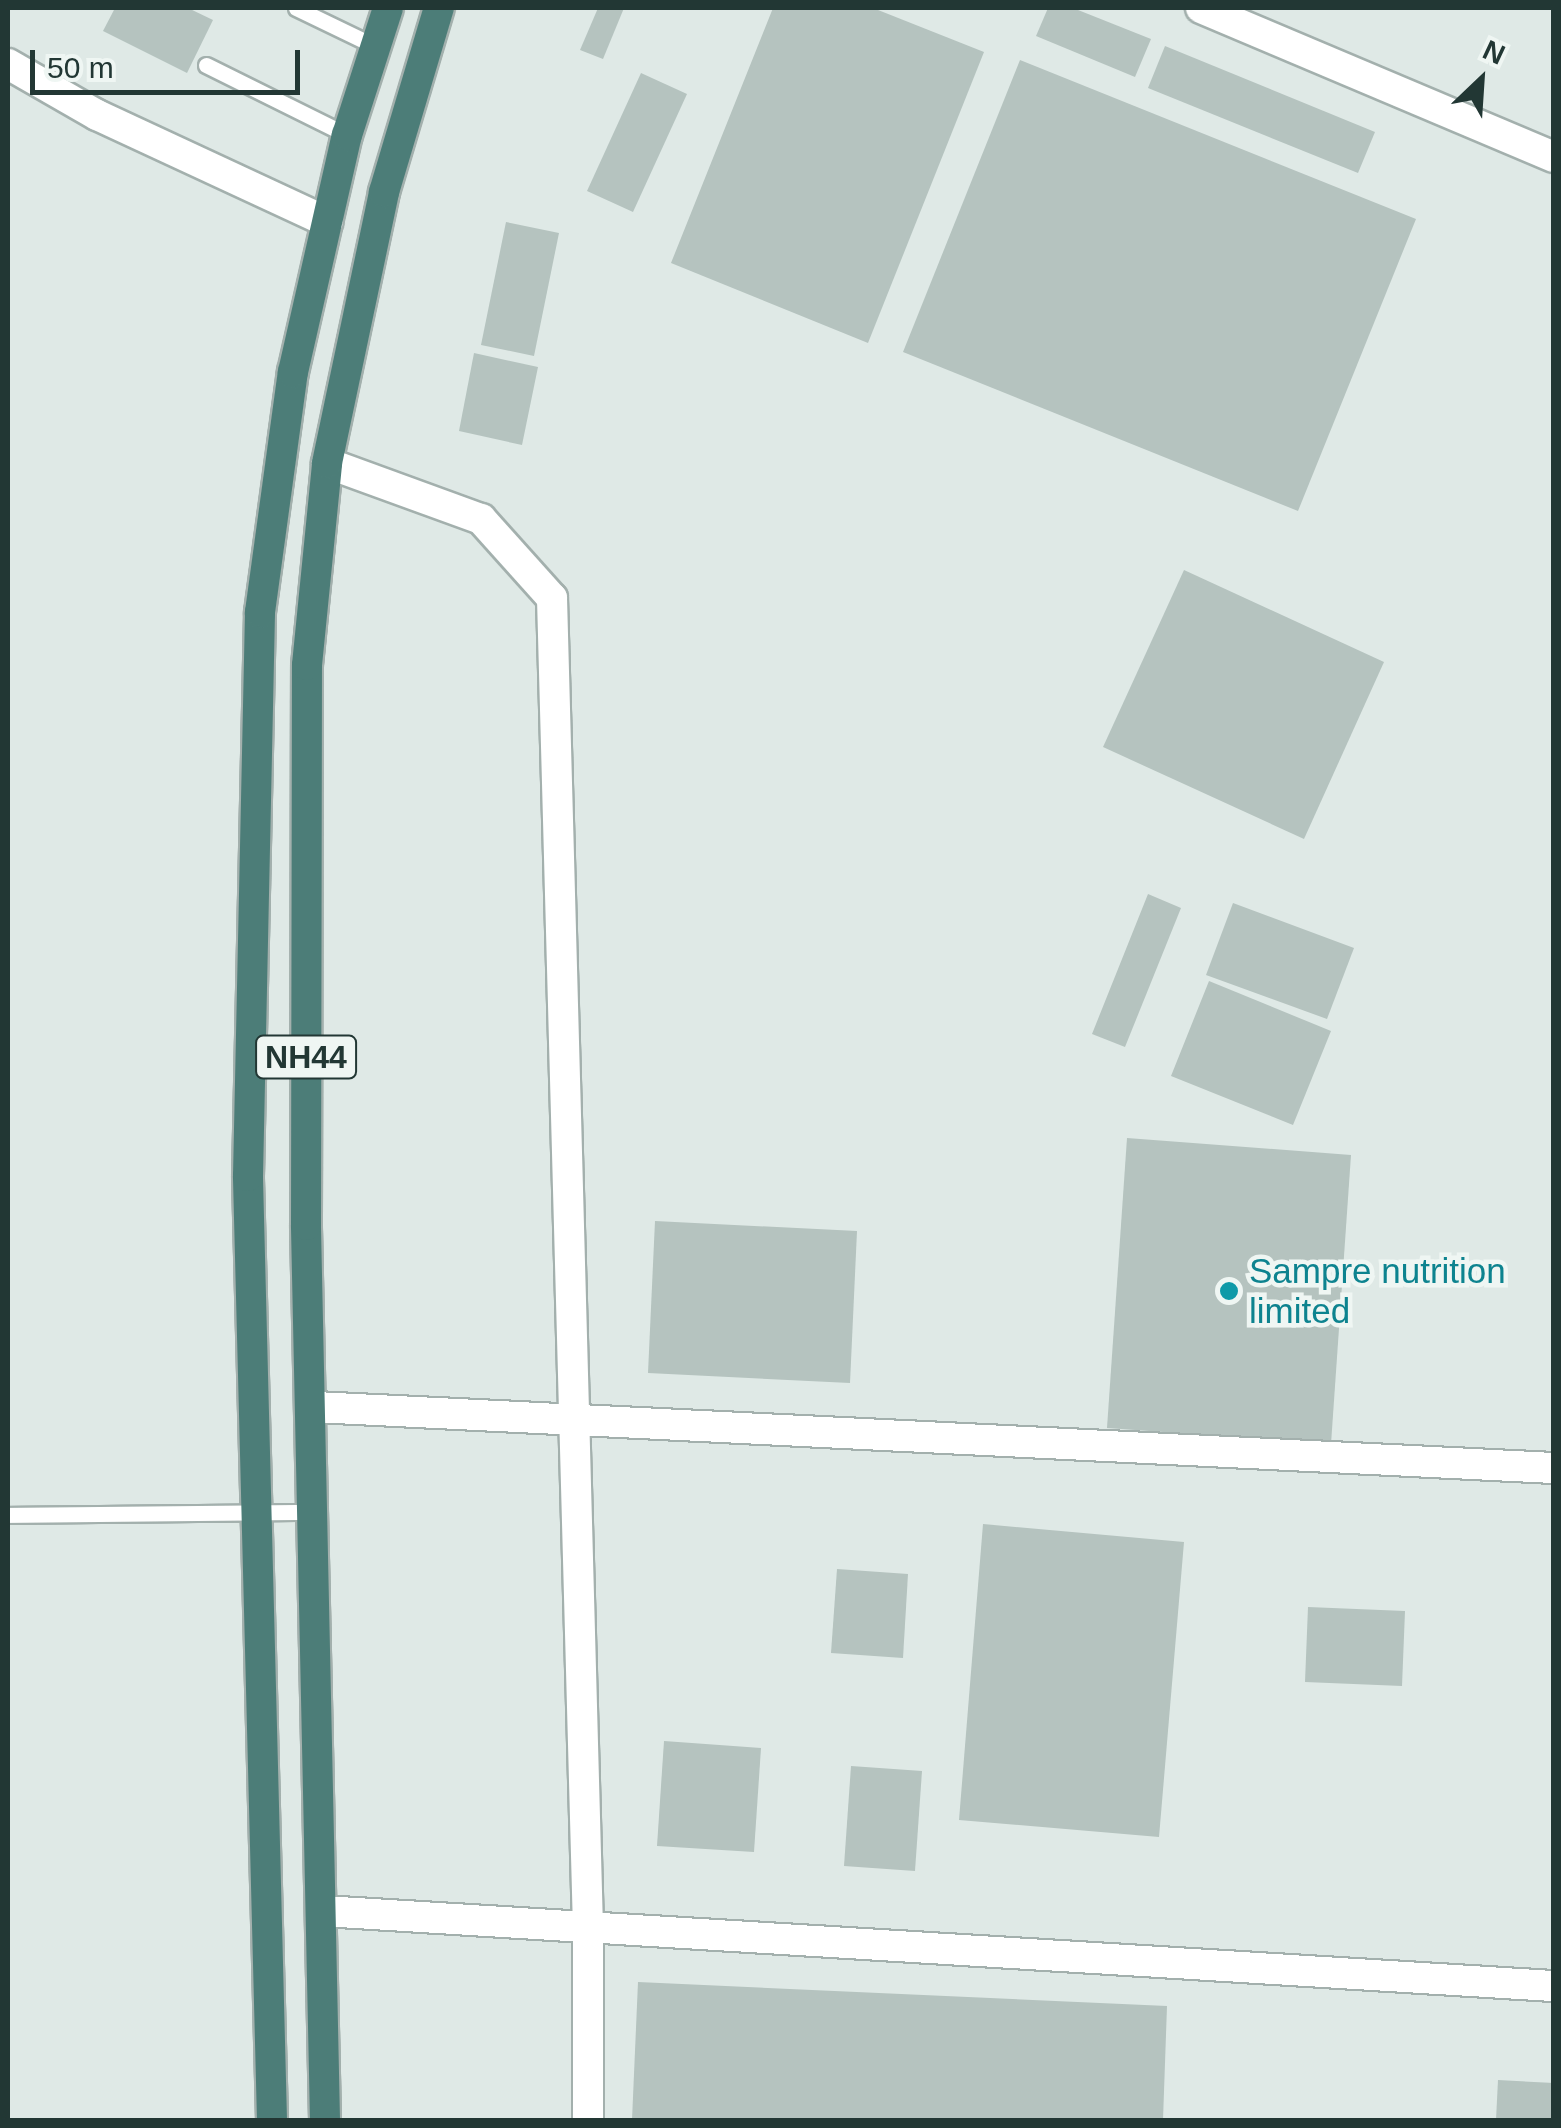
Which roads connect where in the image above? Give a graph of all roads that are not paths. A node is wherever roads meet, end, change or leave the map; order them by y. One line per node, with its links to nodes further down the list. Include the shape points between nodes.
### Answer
1 (296, 8): 5 (lane)
2 (388, 8): 5 (highway, NH44)
3 (439, 8): 11 (highway, NH44, via 384,192)
4 (1201, 8): 9 (street)
5 (376, 46): 8 (highway, NH44)
6 (8, 64): 10 (street, via 96,115)
7 (206, 66): 8 (lane)
8 (347, 134): 10 (highway, NH44)
9 (1554, 158)
10 (326, 222): 15 (highway, NH44, via 293,372 260,612 248,1176)
11 (327, 463): 12 (highway, NH44, via 307,665 306,1225); 13 (street, via 481,519 552,598)
12 (314, 1407): 13 (street); 16 (highway, NH44)
13 (571, 1415): 14 (street); 19 (street)
14 (1554, 1468)
15 (257, 1512): 16 (lane); 17 (lane); 21 (highway, NH44)
16 (316, 1512): 18 (highway, NH44)
17 (8, 1515)
18 (322, 1911): 19 (street); 22 (highway, NH44)
19 (588, 1930): 20 (street); 23 (street)
20 (1554, 1986)
21 (272, 2120)
22 (325, 2120)
23 (588, 2120)

